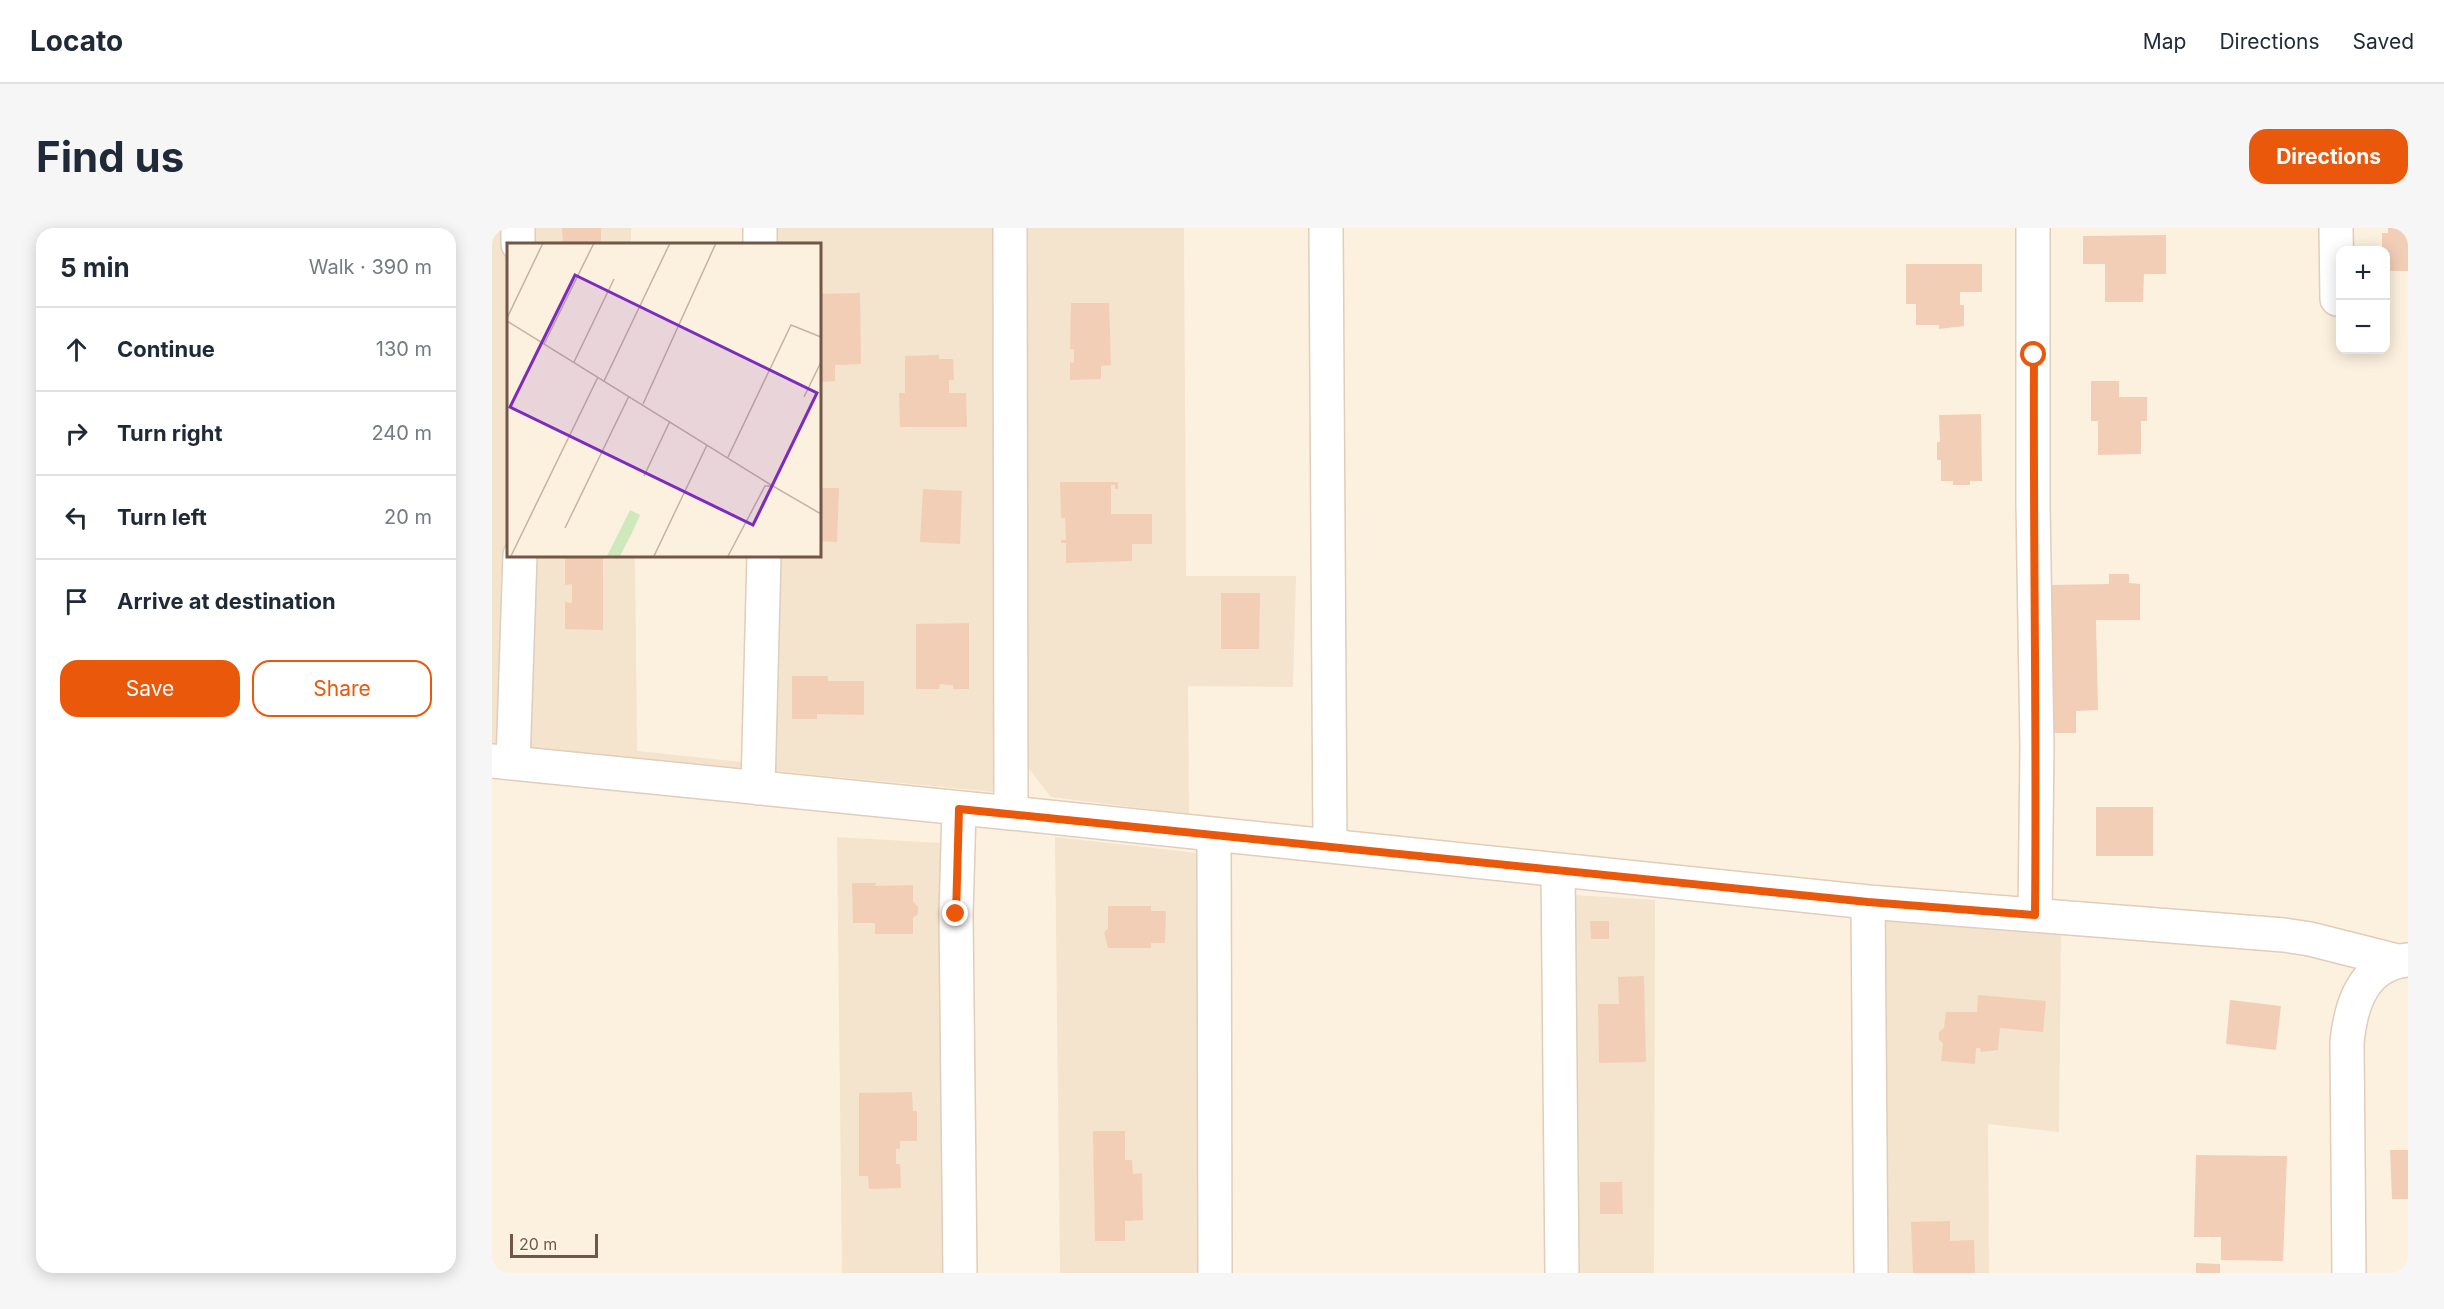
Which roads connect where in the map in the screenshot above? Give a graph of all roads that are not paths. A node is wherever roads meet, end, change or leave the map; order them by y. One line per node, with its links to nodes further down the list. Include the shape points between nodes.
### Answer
1 (1010, 228): 11 (street)
2 (1326, 228): 13 (street)
3 (2033, 228): 16 (street)
4 (2336, 228): 5 (street)
5 (2336, 246)
6 (520, 556): 8 (street)
7 (764, 556): 9 (street)
8 (502, 762): 9 (street)
9 (758, 788): 10 (street)
10 (959, 809): 11 (street); 18 (street, via 956,914)
11 (1011, 813): 12 (street)
12 (1214, 834): 13 (street); 19 (street)
13 (1330, 846): 14 (street)
14 (1558, 870): 15 (street); 20 (street)
15 (1868, 902): 16 (street); 21 (street)
16 (2035, 915): 17 (street, via 2284,935)
17 (2403, 960): 22 (street, via 2377,970 2356,997 2349,1017)
18 (960, 1273)
19 (1215, 1273)
20 (1562, 1273)
21 (1871, 1273)
22 (2349, 1273)

